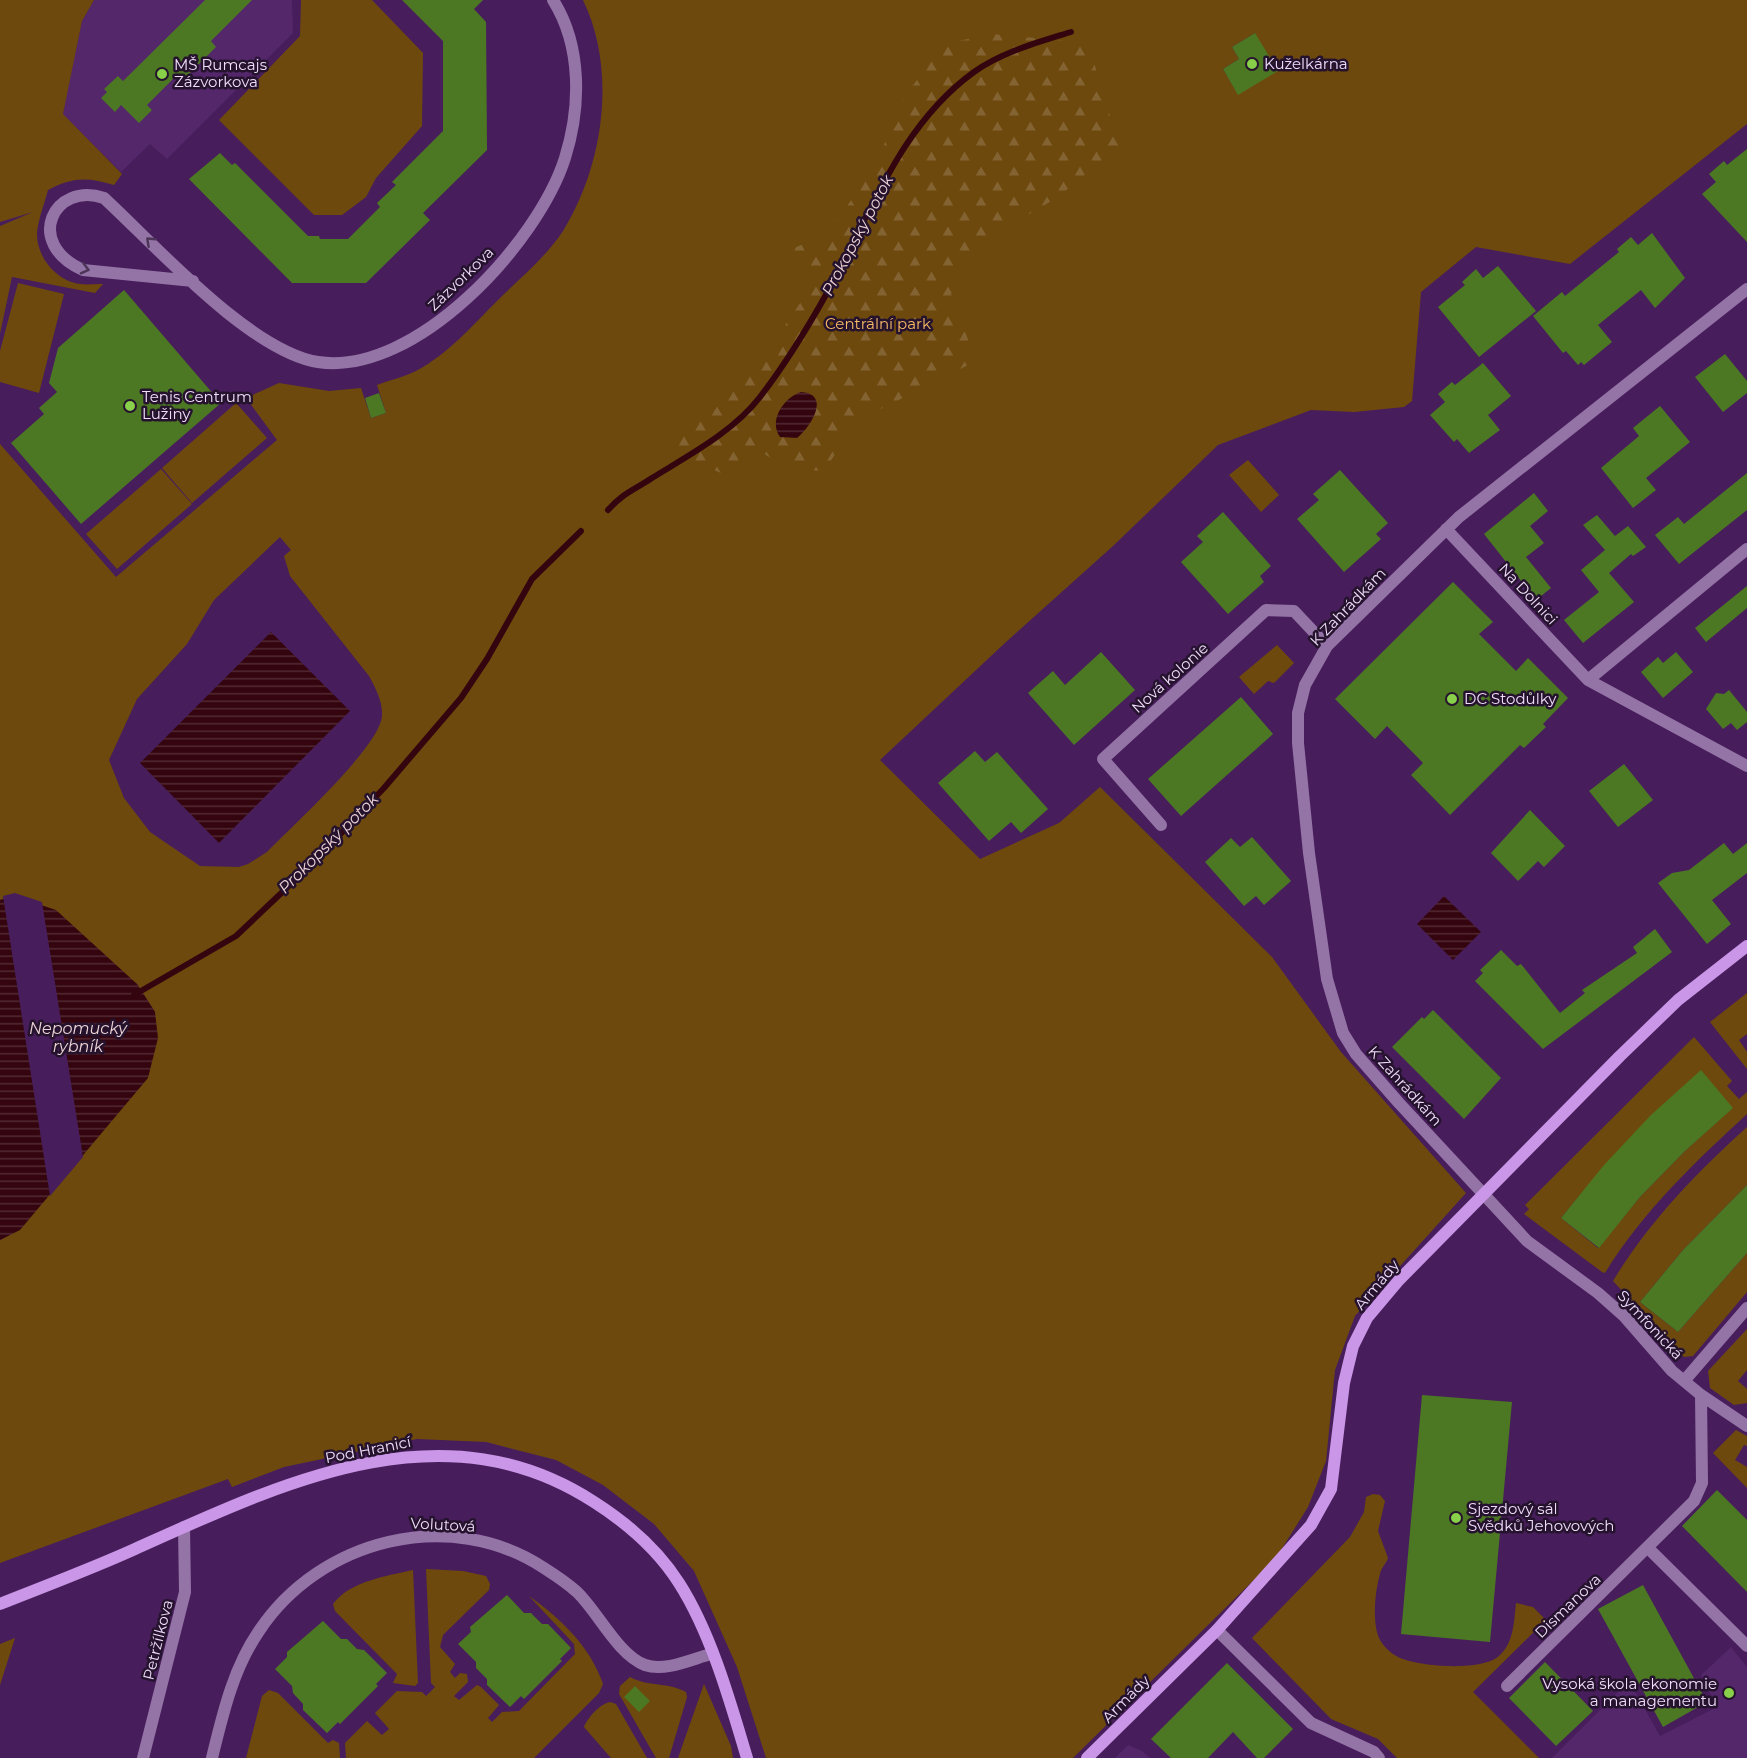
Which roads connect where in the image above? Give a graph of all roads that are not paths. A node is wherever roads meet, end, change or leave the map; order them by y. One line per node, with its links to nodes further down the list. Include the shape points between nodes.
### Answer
1 (553, 0): 2 (street, Zázvorkova, via 568,32 575,76 576,101 565,158 548,198 512,251 461,304 427,332 378,355 333,364 315,362 283,351 253,334)
2 (193, 281): 2 (street, Zázvorkova, one-way to 2, via 105,198 78,196 59,207 53,216 53,247 72,265 83,270)
3 (1747, 289): 4 (street, K Zahrádkám)
4 (1446, 529): 6 (street, K Zahrádkám); 7 (street, Na Dolnici)
5 (1747, 549): 7 (street)
6 (1327, 646): 9 (street, Nová kolonie, via 1294,611 1266,610 1103,759); 11 (street, K Zahrádkám, via 1305,685 1298,723 1305,822 1327,979 1343,1034 1356,1054)
7 (1588, 680): 8 (street, Na Dolnici)
8 (1747, 766)
9 (1161, 825)
10 (1747, 946): 11 (street, Armády, via 1670,1008)
11 (1483, 1193): 13 (street, Symfonická, via 1527,1241 1624,1316); 19 (street, Armády, via 1367,1318 1353,1346 1344,1383 1331,1489 1295,1546)
12 (1747, 1308): 13 (street)
13 (1684, 1381): 14 (street, Symfonická)
14 (1701, 1395): 15 (street, Symfonická); 17 (street, Dismanova, via 1702,1483 1694,1501)
15 (1747, 1426)
16 (184, 1527): 18 (street, Pod Hranicí); 21 (street, Pod Hranicí, via 311,1477 372,1461 441,1455 506,1462 573,1488 648,1544 679,1583); 23 (street, Petržílkova, via 185,1592)
17 (1648, 1548): 20 (street); 22 (street, Dismanova)
18 (0, 1604)
19 (1217, 1630): 26 (street, Armády); 27 (street, via 1311,1723 1374,1752)
20 (1747, 1646)
21 (711, 1654): 24 (street, Volutová, via 659,1667 645,1665 623,1648 577,1592 516,1552 466,1539 393,1539 340,1558 280,1603 258,1631 233,1680); 25 (street, Pod Hranicí)
22 (1507, 1686)
23 (143, 1758)
24 (212, 1758)
25 (747, 1758)
26 (1087, 1758)
27 (1379, 1758)

